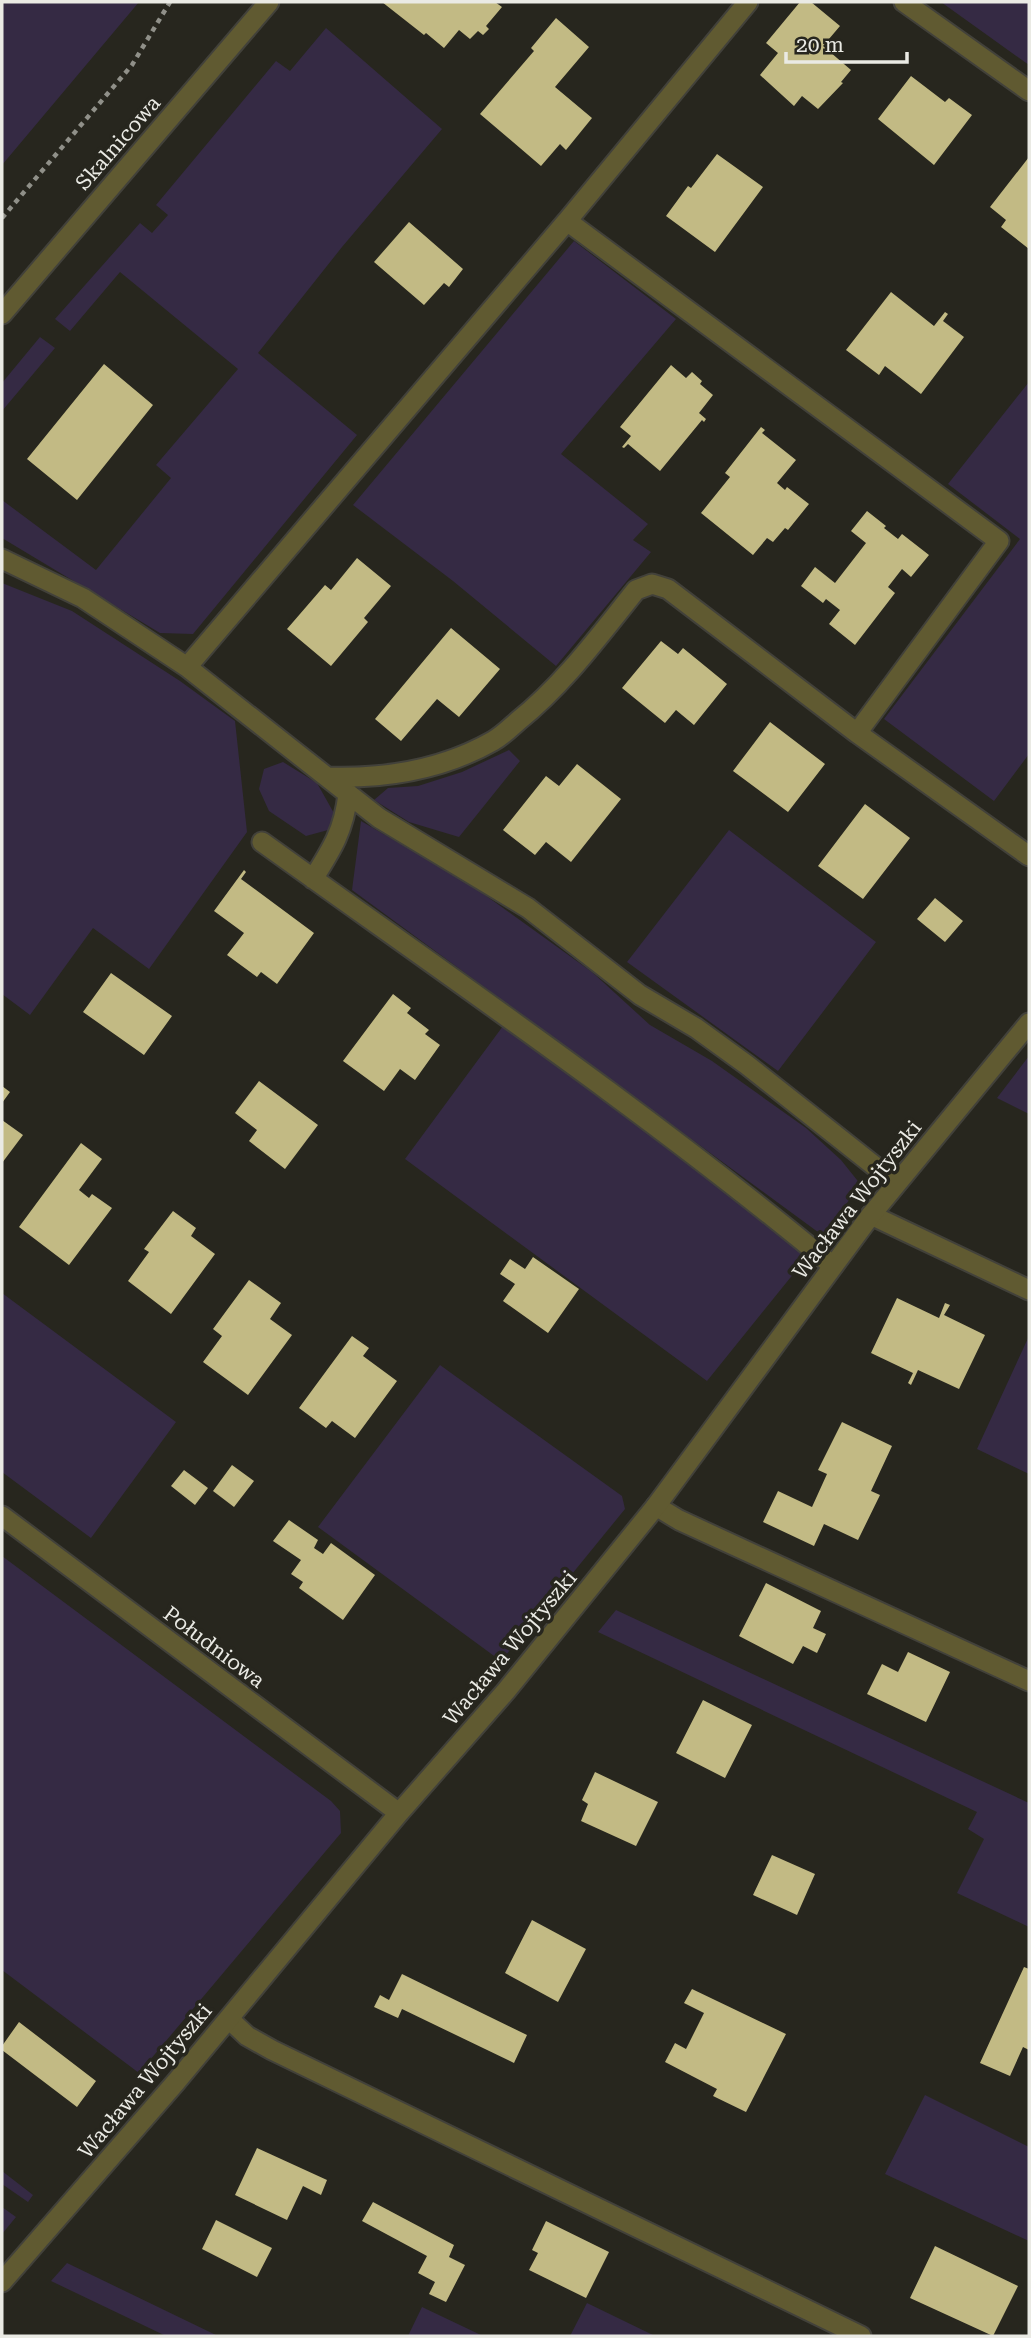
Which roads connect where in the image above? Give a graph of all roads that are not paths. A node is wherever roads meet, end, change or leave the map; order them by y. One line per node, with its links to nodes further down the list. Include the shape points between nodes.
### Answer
1 (269, 2): 6 (street, Skalnicowa)
2 (748, 2): 5 (street)
3 (904, 2): 4 (street)
4 (1029, 91)
5 (567, 221): 8 (street); 9 (street, via 999,541)
6 (2, 314)
7 (2, 559): 8 (street, via 83,598)
8 (187, 667): 10 (street)
9 (858, 733): 10 (street, via 668,589 652,584 636,590 565,677 495,740 447,763 363,778); 13 (street)
10 (327, 777): 11 (street)
11 (348, 794): 14 (street, via 337,842); 16 (street, via 379,818 528,908 640,995 747,1065)
12 (262, 842): 14 (street)
13 (1029, 856)
14 (313, 879): 18 (street, via 632,1108)
15 (1029, 1023): 16 (street, Wacława Wojtyszki)
16 (896, 1183): 17 (street, Wacława Wojtyszki)
17 (871, 1214): 18 (street, Wacława Wojtyszki); 19 (street)
18 (833, 1266): 20 (street, Wacława Wojtyszki)
19 (1029, 1290)
20 (656, 1506): 22 (street); 23 (street, Wacława Wojtyszki, via 506,1691)
21 (2, 1516): 23 (street, Południowa)
22 (1029, 1681)
23 (399, 1813): 24 (street, Wacława Wojtyszki)
24 (229, 2019): 25 (street, Wacława Wojtyszki); 26 (street, via 272,2050)
25 (2, 2282)
26 (861, 2336)

